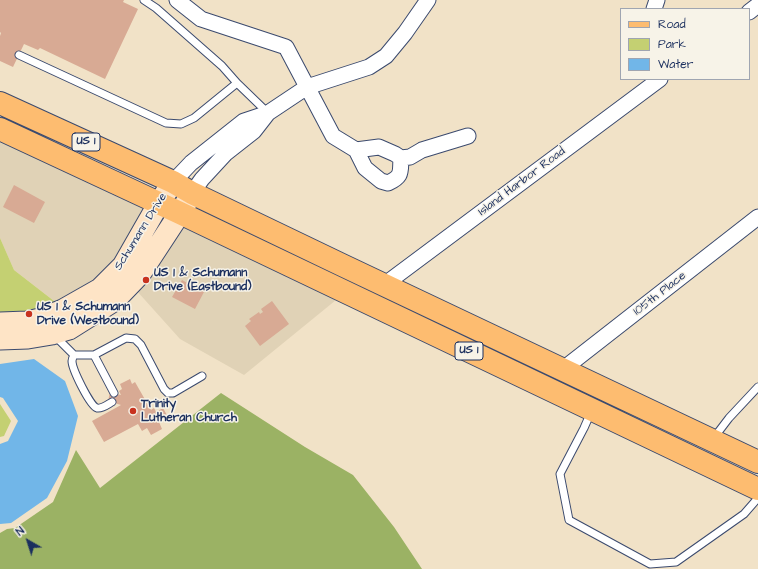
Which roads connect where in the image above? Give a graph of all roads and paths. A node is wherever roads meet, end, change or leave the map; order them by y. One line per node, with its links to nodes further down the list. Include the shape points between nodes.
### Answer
1 (144, 0): 6 (lane, via 222,66)
2 (176, 0): 7 (street, via 201,19 286,47)
3 (428, 0): 7 (street, via 386,56 369,67)
4 (18, 55): 6 (lane, via 166,123 182,124 194,118)
5 (659, 80): 19 (street, Island Harbor Road)
6 (237, 84): 9 (lane)
7 (307, 86): 9 (street); 12 (street, via 333,136)
8 (0, 103): 14 (main road, US 1)
9 (268, 113): 14 (street, via 244,120 191,163); 15 (street, via 254,131 226,153 202,178)
10 (0, 129): 16 (main road, US 1)
11 (468, 136): 13 (street)
12 (356, 150): 13 (street, via 379,147); 13 (street, via 365,168 381,181 388,183 397,179 401,172)
13 (401, 158)
14 (173, 182): 15 (main road, US 1); 16 (street, Schumann Drive)
15 (192, 193): 17 (street, Schumann Drive); 19 (main road, US 1)
16 (159, 203): 17 (main road, US 1); 21 (street, Schumann Drive, via 123,266 100,289 63,310)
17 (180, 213): 21 (street, Schumann Drive, via 140,274 115,300 69,329); 30 (main road, US 1)
18 (758, 217): 25 (street, 105th Place)
19 (384, 285): 25 (main road, US 1)
20 (0, 323): 21 (street, Schumann Drive, via 27,322)
21 (46, 326): 22 (street, Schumann Drive, via 28,338); 23 (lane)
22 (0, 339)
23 (74, 355): 24 (lane); 29 (lane, via 74,370 91,403 101,408)
24 (94, 355): 26 (lane, via 126,338 135,339 168,393 173,393); 28 (lane)
25 (562, 370): 31 (main road, US 1)
26 (202, 376)
27 (758, 387): 31 (lane)
28 (114, 393)
29 (112, 402)
30 (592, 410): 33 (main road, US 1); 34 (lane, via 560,474 569,520 650,564 676,562 744,514)
31 (712, 441): 32 (main road, US 1)
32 (758, 462)
33 (758, 490)
34 (758, 498)

